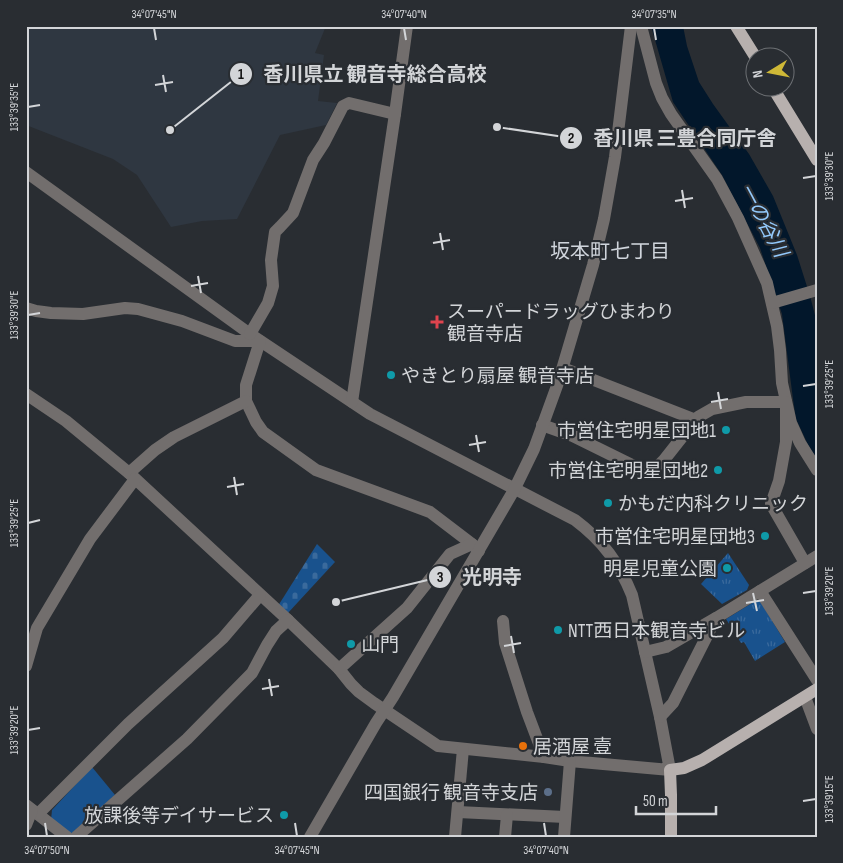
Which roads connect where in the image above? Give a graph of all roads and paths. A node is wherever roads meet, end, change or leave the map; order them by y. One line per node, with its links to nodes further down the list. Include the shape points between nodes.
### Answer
1 (407, 26): 7 (street)
2 (631, 26): 14 (street, via 604,219 594,265)
3 (641, 26): 11 (street, via 662,98 717,179 738,218 767,283)
4 (736, 26): 5 (main road)
5 (750, 48)
6 (780, 98): 8 (main road)
7 (395, 114): 13 (street, via 348,103 343,106 313,160 293,213 275,232 271,260 274,286); 17 (street)
8 (817, 160)
9 (26, 172): 13 (street)
10 (817, 290): 11 (street)
11 (772, 303): 18 (street)
12 (26, 308): 13 (street, via 83,314 138,309 235,341)
13 (255, 337): 16 (street); 17 (street)
14 (563, 368): 19 (street); 20 (street)
15 (26, 394): 22 (street, via 66,421)
16 (246, 401): 22 (street, via 174,437 155,450); 24 (street, via 263,432 316,470 430,512)
17 (352, 402): 23 (street)
18 (786, 402): 19 (street, via 739,403 712,409); 21 (street, via 790,423); 26 (street, via 786,442 771,504)
19 (696, 420): 20 (street, via 656,468 642,470)
20 (542, 425): 23 (street)
21 (817, 470)
22 (132, 476): 28 (street); 33 (street, via 37,628)
23 (514, 490): 24 (street); 32 (street, via 575,520 604,546 625,577 632,595)
24 (476, 547): 34 (street, via 450,554 407,608); 38 (street)
25 (817, 556): 26 (street)
26 (805, 563): 27 (street)
27 (760, 590): 29 (street); 35 (street)
28 (260, 596): 30 (street); 45 (street, via 223,638)
29 (716, 618): 32 (street, via 666,646); 39 (street, via 673,703)
30 (288, 620): 34 (street); 51 (street, via 266,645 252,673 187,739)
31 (503, 621): 42 (street, via 505,643)
32 (645, 652): 39 (street)
33 (26, 666)
34 (339, 669): 38 (street, via 359,692)
35 (817, 680)
36 (817, 690): 37 (main road)
37 (805, 697): 40 (street); 44 (main road, via 702,760)
38 (384, 710): 41 (street, via 438,746); 52 (street)
39 (660, 717): 44 (street)
40 (817, 729)
41 (463, 749): 42 (street); 46 (street)
42 (538, 756): 43 (street)
43 (570, 761): 44 (street); 48 (street)
44 (670, 770): 56 (main road)
45 (32, 810): 49 (street); 50 (street)
46 (458, 812): 47 (street); 53 (street)
47 (507, 815): 48 (street); 54 (street)
48 (565, 817): 55 (street)
49 (26, 825)
50 (68, 837)
51 (76, 837)
52 (310, 837)
53 (455, 837)
54 (505, 837)
55 (564, 837)
56 (671, 837)

